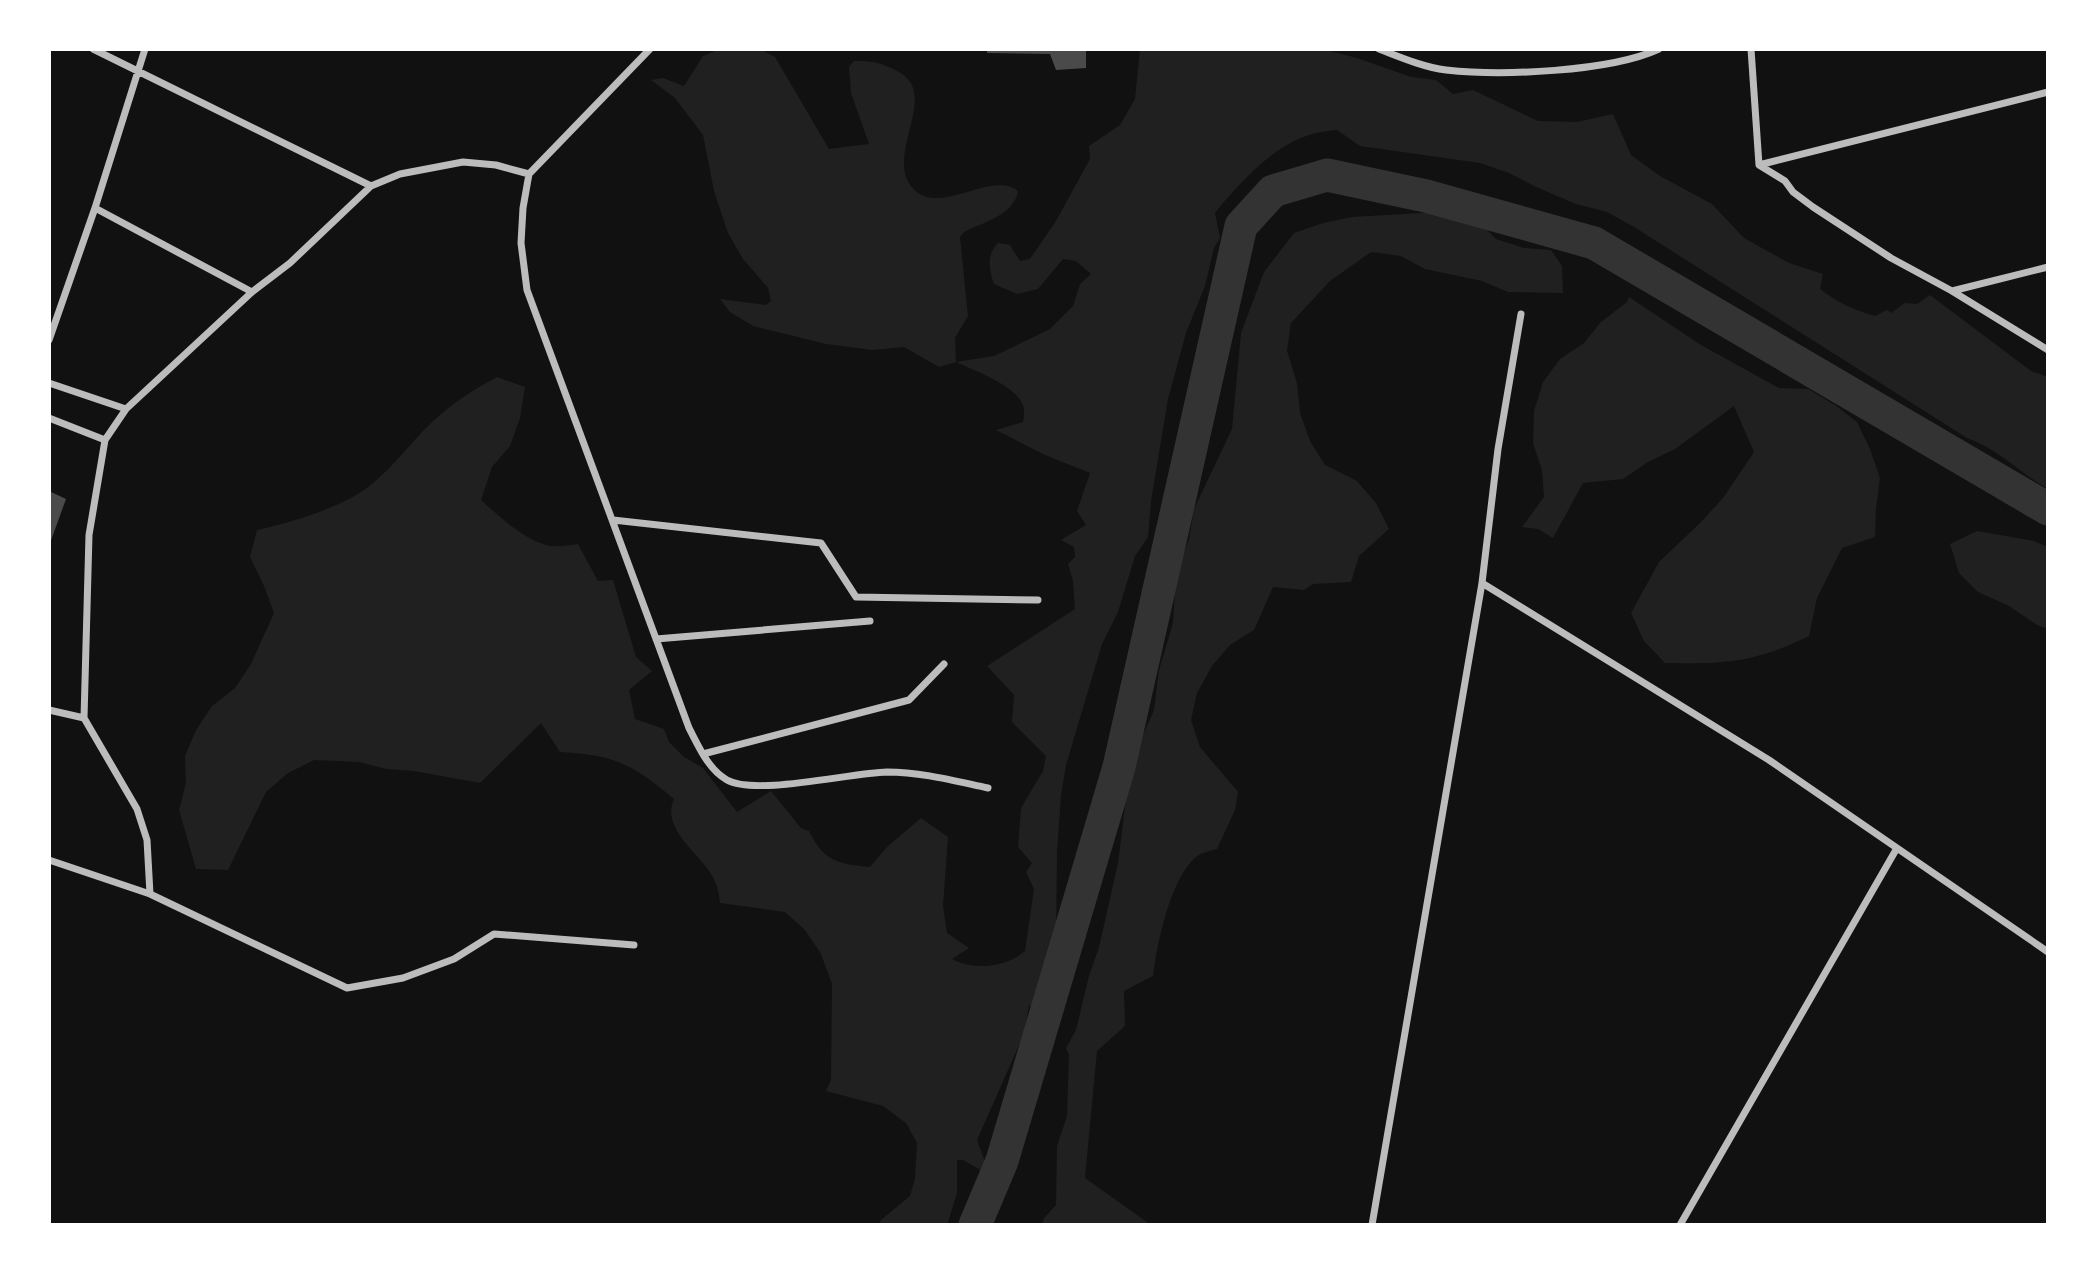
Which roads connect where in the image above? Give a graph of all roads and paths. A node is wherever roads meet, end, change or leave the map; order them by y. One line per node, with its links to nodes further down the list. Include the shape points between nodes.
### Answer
1 (93, 49): 7 (street)
2 (145, 49): 7 (street)
3 (650, 49): 10 (street)
4 (1379, 49): 5 (street, via 1444,70 1498,71 1565,70)
5 (1659, 49)
6 (1751, 49): 9 (street)
7 (138, 71): 11 (street); 12 (street)
8 (2048, 92): 9 (street)
9 (1759, 165): 14 (street, via 1891,258)
10 (529, 174): 11 (street, via 463,162 400,174); 23 (street, via 522,243 527,290)
11 (370, 186): 15 (street, via 290,263)
12 (95, 208): 15 (street); 17 (street)
13 (2048, 267): 14 (street)
14 (1952, 291): 18 (street)
15 (252, 292): 20 (street)
16 (1521, 314): 24 (street)
17 (49, 340)
18 (2048, 350)
19 (49, 383): 20 (street)
20 (126, 409): 22 (street)
21 (49, 418): 22 (street)
22 (105, 440): 30 (street, via 89,535)
23 (612, 520): 25 (street, via 821,543 856,597); 27 (street)
24 (1482, 583): 33 (street, via 1769,760); 38 (street)
25 (1038, 600)
26 (870, 621): 27 (street)
27 (656, 639): 31 (street, via 689,729)
28 (944, 664): 31 (street, via 909,700)
29 (49, 710): 30 (street)
30 (83, 718): 35 (street, via 137,809 147,840)
31 (703, 754): 32 (street, via 715,770 737,783 770,785 888,772)
32 (988, 788)
33 (1897, 848): 37 (street); 39 (street)
34 (49, 860): 35 (street)
35 (150, 894): 36 (street, via 347,988 403,978 454,959 494,934)
36 (634, 945)
37 (2048, 952)
38 (1372, 1225)
39 (1680, 1225)

